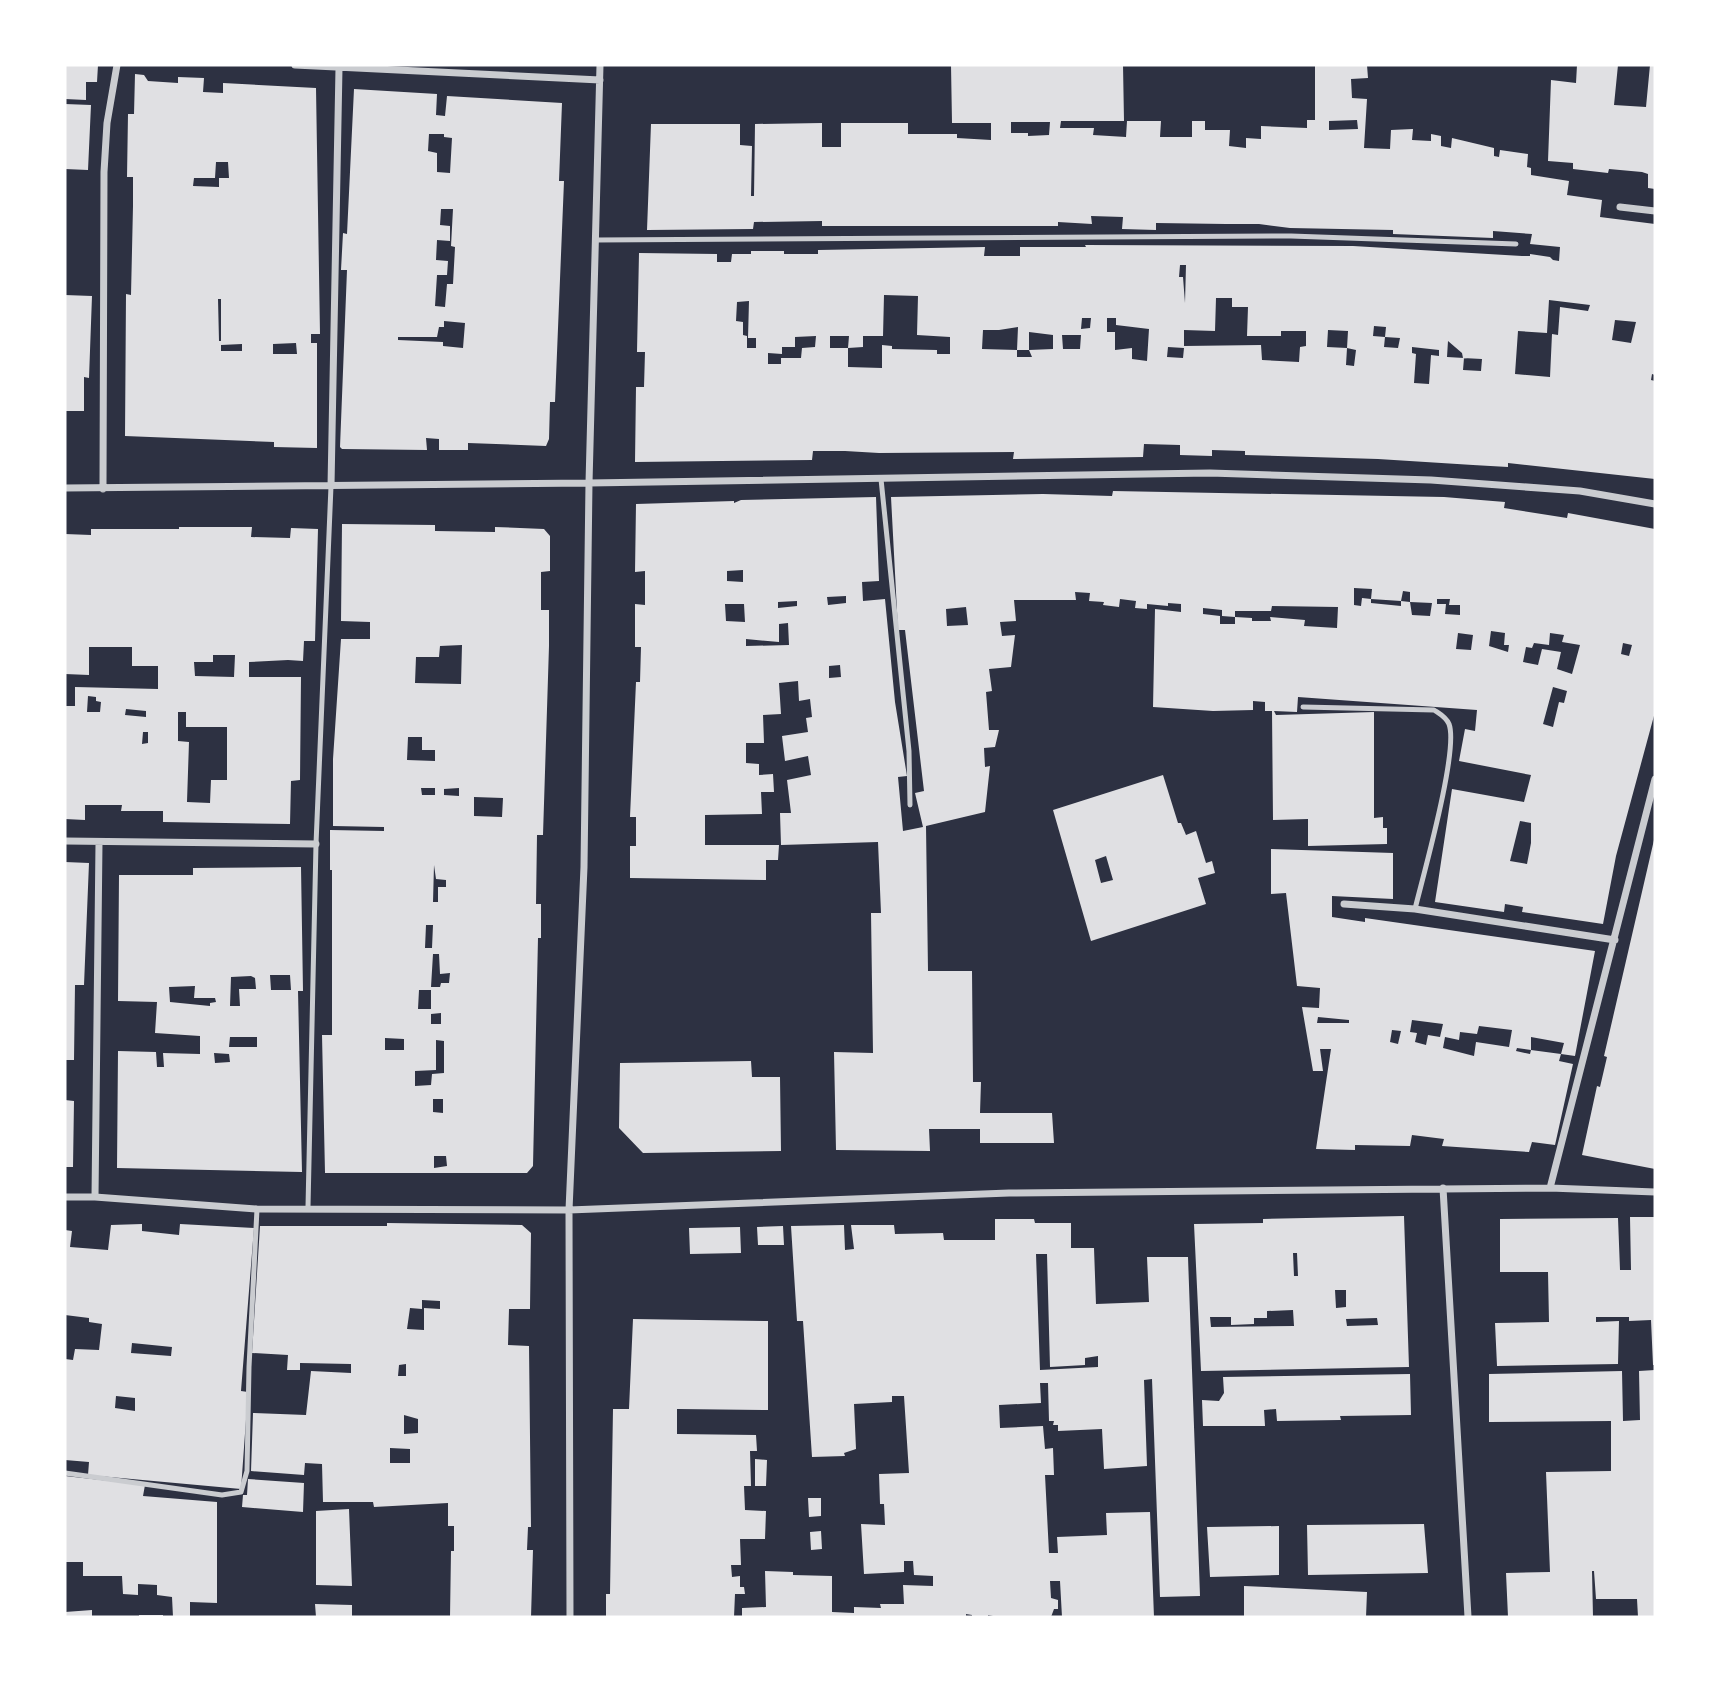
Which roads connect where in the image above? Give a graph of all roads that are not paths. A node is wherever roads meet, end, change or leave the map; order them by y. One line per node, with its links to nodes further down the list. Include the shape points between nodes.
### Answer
1 (117, 65): 14 (street, via 104,172)
2 (295, 65): 4 (street)
3 (600, 65): 5 (street)
4 (339, 68): 5 (street); 12 (street)
5 (600, 80): 8 (street)
6 (1620, 207): 7 (street)
7 (1655, 211)
8 (596, 240): 9 (lane, via 1291,236); 11 (street)
9 (1516, 244)
10 (881, 479): 11 (street); 15 (street, via 1252,474 1567,489); 18 (lane, via 909,751)
11 (589, 483): 12 (street); 32 (street, via 584,867)
12 (331, 486): 14 (street); 21 (lane)
13 (65, 488): 14 (street)
14 (103, 489)
15 (1655, 504)
16 (1303, 707): 23 (lane, via 1434,710 1448,722 1451,733 1444,786)
17 (1655, 779): 24 (street)
18 (910, 805)
19 (65, 841): 20 (street)
20 (99, 843): 21 (street); 29 (street)
21 (316, 844): 30 (lane)
22 (1344, 904): 23 (street)
23 (1415, 909): 24 (street)
24 (1615, 940): 26 (street)
25 (1443, 1188): 26 (street); 32 (street, via 1010,1194); 35 (street)
26 (1550, 1188): 27 (street)
27 (1655, 1192)
28 (65, 1197): 29 (street)
29 (95, 1197): 31 (street)
30 (308, 1207): 31 (street); 32 (street)
31 (257, 1209): 33 (lane, via 247,1471 241,1492 222,1495)
32 (569, 1210): 34 (street)
33 (65, 1473)
34 (570, 1617)
35 (1468, 1617)

